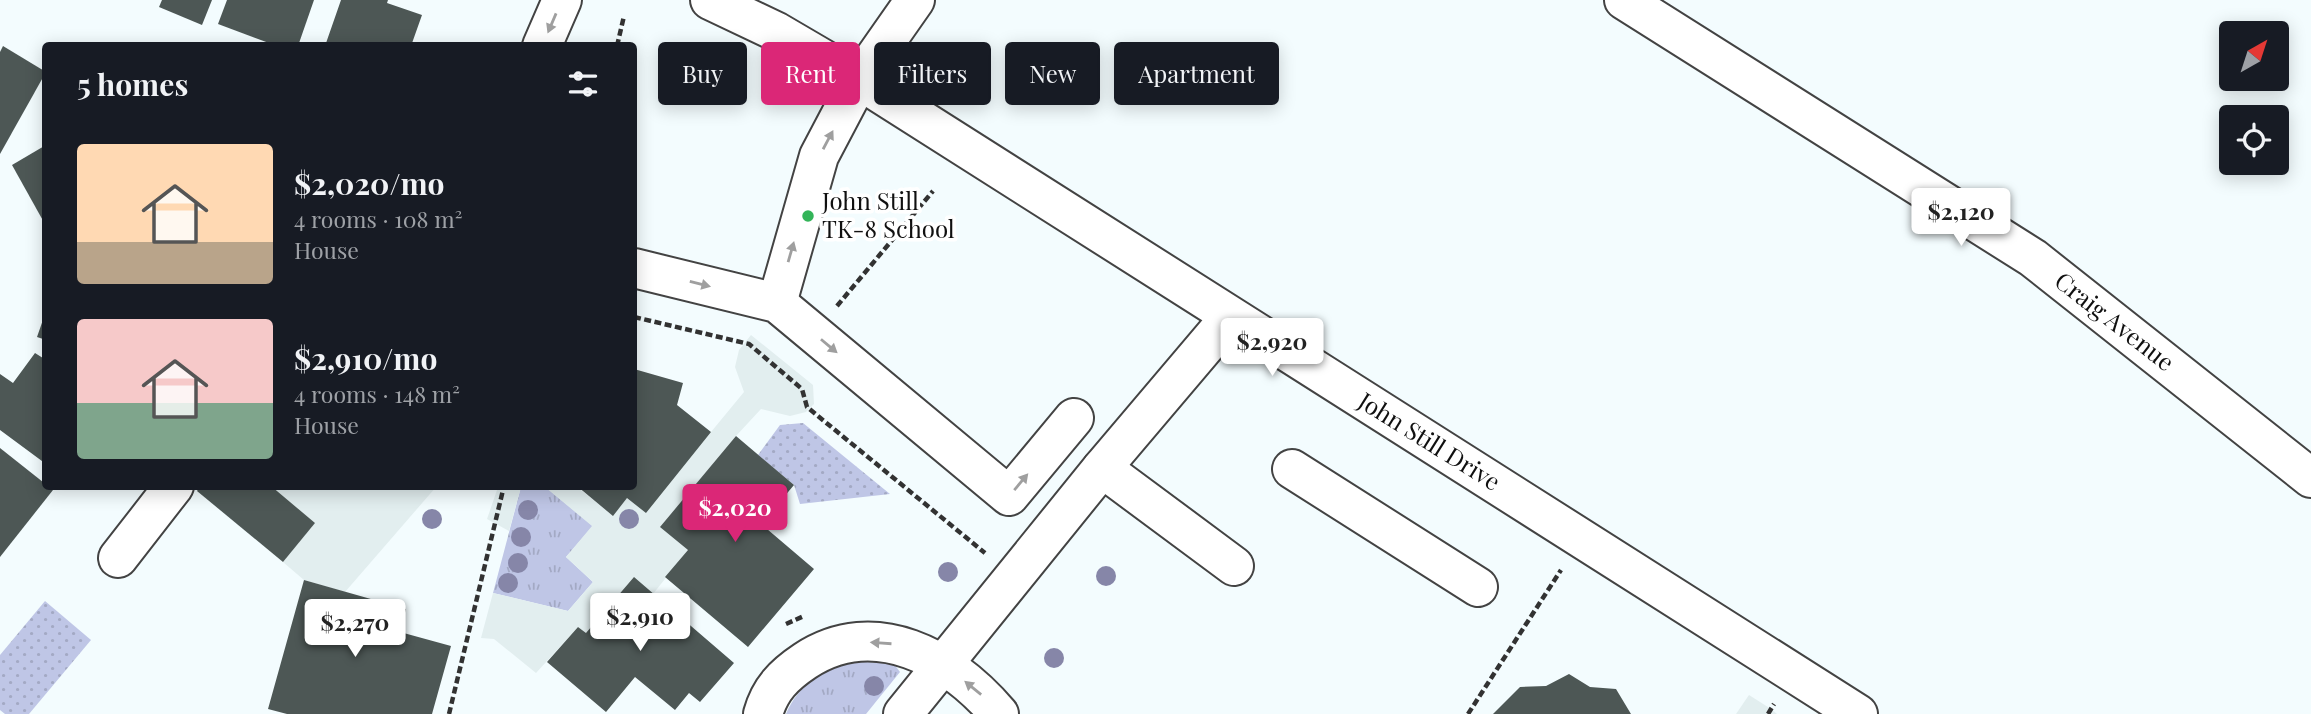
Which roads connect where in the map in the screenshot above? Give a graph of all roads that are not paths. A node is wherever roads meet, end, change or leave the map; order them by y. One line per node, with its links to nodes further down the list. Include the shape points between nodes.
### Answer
1 (562, 0): 5 (street, one-way to 5)
2 (710, 0): 6 (street, John Still Drive)
3 (915, 0): 7 (street)
4 (1624, 0): 16 (street, Craig Avenue, via 2033,258)
5 (544, 42)
6 (794, 42)
7 (860, 79)
8 (860, 81): 12 (street, John Still Drive)
9 (846, 105): 11 (street, one-way to 9, via 819,156)
10 (637, 269): 11 (street, one-way to 11)
11 (776, 303): 13 (street, one-way to 13, via 1009,496)
12 (1230, 317): 14 (street); 25 (street, John Still Drive)
13 (1074, 418)
14 (1102, 468): 19 (street); 21 (street)
15 (1292, 470): 20 (street)
16 (2311, 478)
17 (171, 490): 18 (street)
18 (118, 558)
19 (1234, 566)
20 (1478, 587)
21 (945, 665): 22 (street, one-way to 22, via 886,641 827,647 780,679); 23 (street); 24 (street, one-way to 21)
22 (763, 714)
23 (903, 714)
24 (999, 714)
25 (1858, 714)

